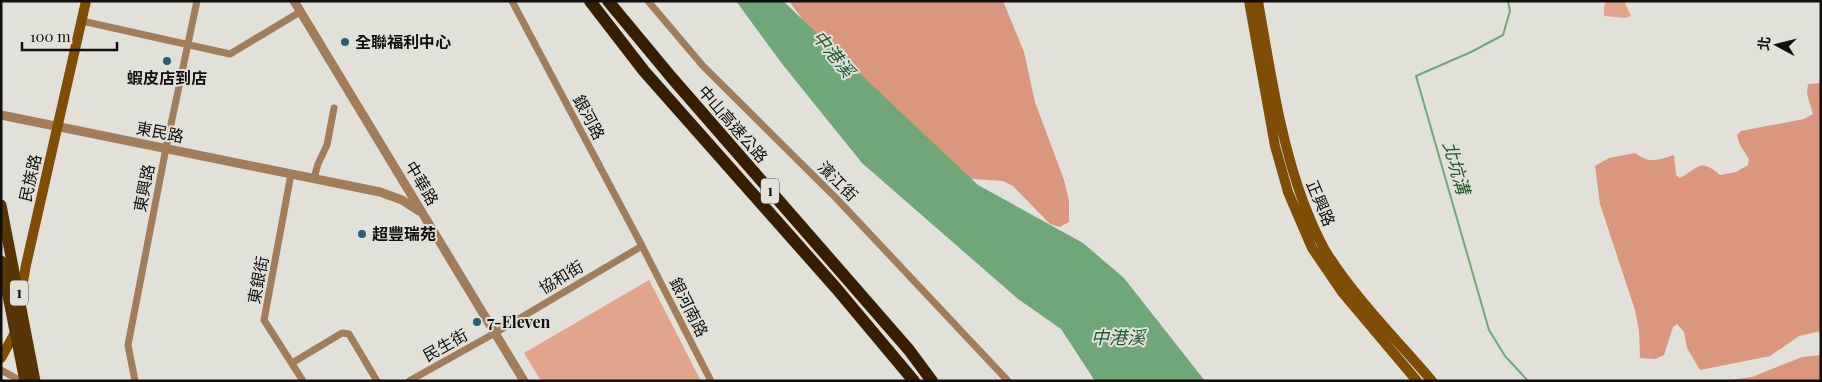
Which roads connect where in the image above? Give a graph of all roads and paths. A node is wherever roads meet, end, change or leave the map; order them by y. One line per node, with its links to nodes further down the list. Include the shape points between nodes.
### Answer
1 (86, 1): 11 (main road, 民族路)
2 (197, 1): 12 (street, 東興路)
3 (294, 1): 10 (street, 中華路)
4 (512, 1): 21 (street, 銀河路)
5 (590, 1): 38 (highway, 中山高速公路 / 1, via 644,71)
6 (608, 1): 39 (highway, 中山高速公路 / 1, via 903,343)
7 (648, 1): 40 (street, 濱江街, via 703,66 836,198)
8 (1250, 1): 41 (main road, 正興路, via 1275,146 1288,192 1312,248 1342,292)
9 (1258, 1): 42 (main road, 正興路, via 1293,175 1311,222 1327,254 1348,283)
10 (300, 12): 12 (street, via 230,54); 20 (street, 中華路)
11 (82, 21): 12 (street); 15 (main road, 民族路)
12 (187, 45): 16 (street, 東興路)
13 (334, 108): 18 (street, via 327,145)
14 (1, 115): 15 (street, 東民路)
15 (57, 127): 16 (street, 東民路); 23 (main road, 民族路)
16 (166, 148): 17 (street, 東民路); 32 (street, 東興路, via 128,345)
17 (291, 174): 18 (street, 東民路); 27 (street, 東銀街, via 264,320)
18 (314, 178): 20 (street, 東民路, via 380,192 402,200)
19 (1, 205): 23 (main road, 1)
20 (424, 214): 24 (street, 中華路)
21 (642, 246): 24 (street, 協和街); 37 (street, 銀河南路)
22 (1, 261): 25 (main road, 1)
23 (20, 300): 25 (main road, 民族路); 31 (main road, 1)
24 (495, 333): 35 (street, 民生街); 36 (street, 中華路)
25 (16, 334): 26 (main road, 民族路); 30 (main road, 1)
26 (1, 358)
27 (292, 363): 33 (street, 東銀街); 34 (street, via 342,333 349,334)
28 (1, 370): 29 (street)
29 (21, 381)
30 (25, 381)
31 (35, 381)
32 (135, 381)
33 (303, 381)
34 (377, 381)
35 (409, 381)
36 (524, 381)
37 (711, 381)
38 (914, 381)
39 (932, 381)
40 (1008, 381)
41 (1417, 381)
42 (1432, 381)

